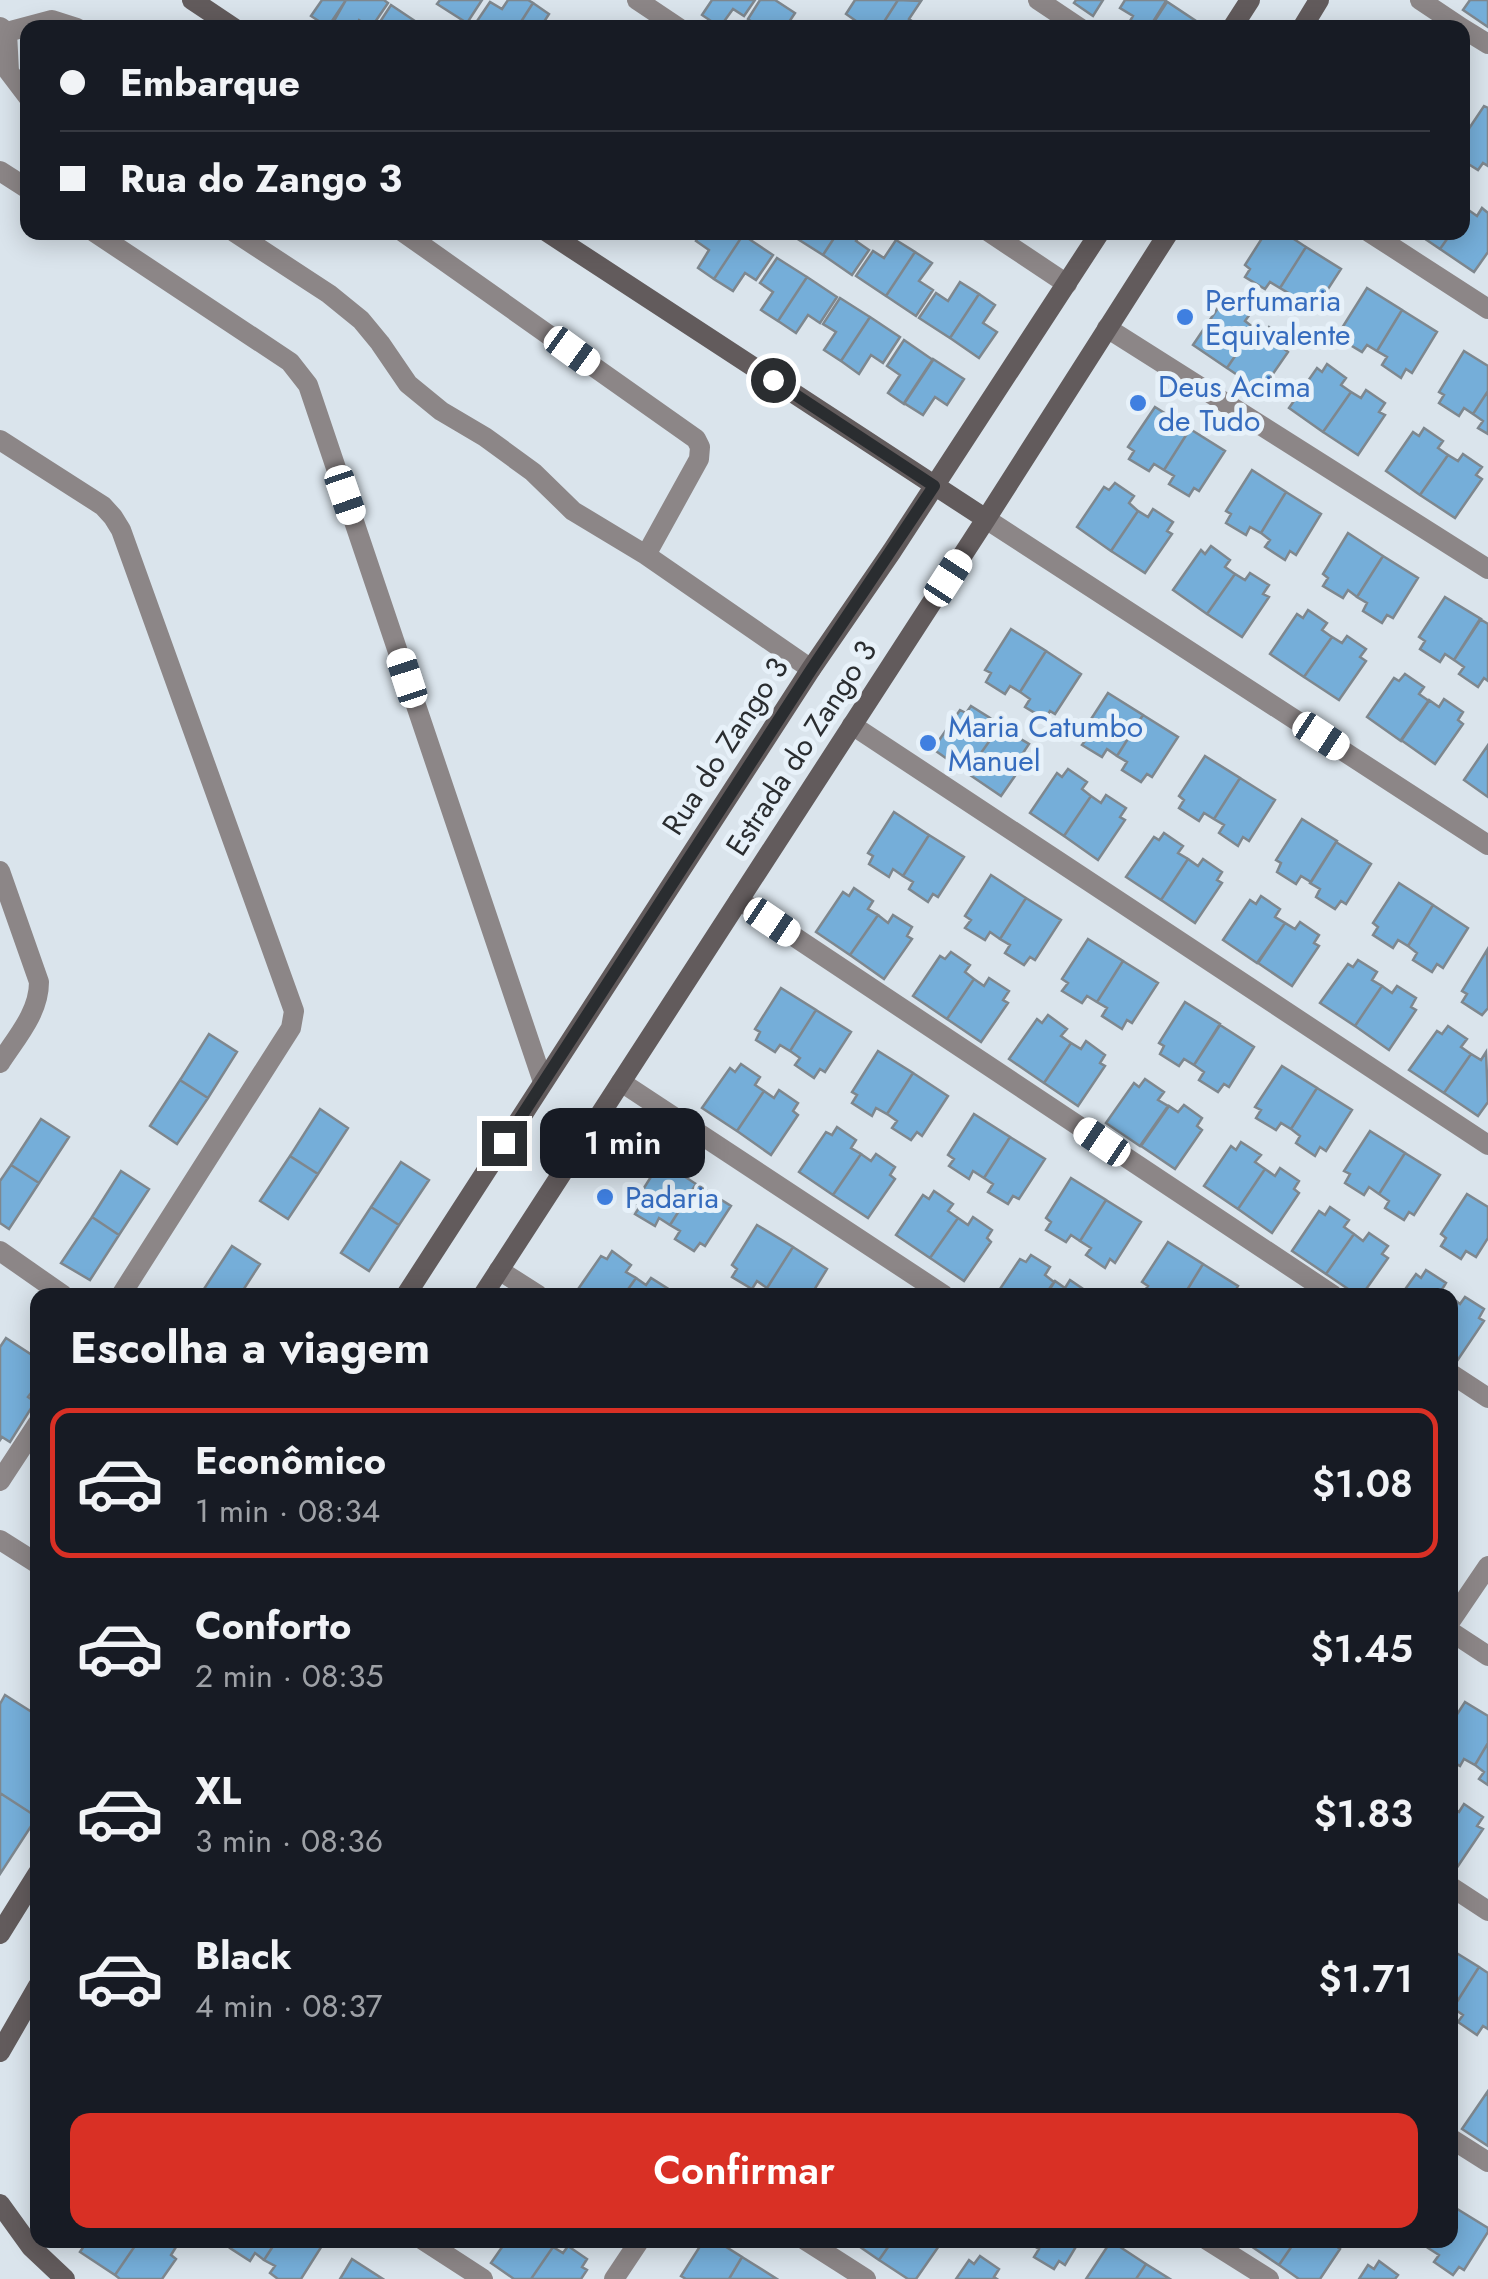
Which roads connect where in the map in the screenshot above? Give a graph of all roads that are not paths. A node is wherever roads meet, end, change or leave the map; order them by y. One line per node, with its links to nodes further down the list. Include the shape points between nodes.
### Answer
1 (192, 0): 5 (street)
2 (637, 0): 6 (street)
3 (1038, 0): 7 (street)
4 (1420, 0): 8 (street)
5 (222, 20)
6 (667, 20)
7 (1068, 20)
8 (1450, 20)
9 (4, 30): 10 (street, via 9,72)
10 (20, 86)
11 (106, 240): 33 (street, via 290,362 308,385)
12 (246, 240): 25 (street, via 361,320 419,393 533,472 573,511)
13 (414, 240): 25 (street, via 696,438 699,459)
14 (559, 240): 23 (street)
15 (1002, 240): 19 (street)
16 (1095, 240): 19 (street, Rua do Zango 3)
17 (1164, 240): 21 (street, Estrada do Zango 3)
18 (1381, 240): 20 (street)
19 (1067, 284): 23 (street, Rua do Zango 3)
20 (1488, 309)
21 (1108, 328): 24 (street, Estrada do Zango 3); 26 (street)
22 (0, 440): 39 (street, via 102,506 121,530 294,1011 291,1028)
23 (934, 486): 24 (street); 27 (street, Rua do Zango 3)
24 (986, 519): 28 (street, Estrada do Zango 3); 29 (street)
25 (646, 555): 27 (street)
26 (1488, 569)
27 (811, 670): 33 (street, Rua do Zango 3)
28 (852, 724): 31 (street, Estrada do Zango 3); 35 (street)
29 (1488, 845)
30 (0, 871): 32 (street, via 39,982 31,1015)
31 (738, 900): 34 (street, Estrada do Zango 3); 44 (street)
32 (0, 1063)
33 (543, 1082): 40 (street, Rua do Zango 3)
34 (621, 1082): 37 (street, Estrada do Zango 3); 43 (street)
35 (1488, 1145)
36 (0, 1251): 38 (street)
37 (499, 1270): 41 (street, Estrada do Zango 3); 42 (street)
38 (53, 1288)
39 (125, 1288)
40 (411, 1288)
41 (487, 1288)
42 (527, 1288)
43 (933, 1288)
44 (1322, 1288)
45 (1458, 1378): 46 (street)
46 (1488, 1398)
47 (30, 1435): 48 (street)
48 (0, 1481)
49 (0, 1540): 50 (street)
50 (30, 1559)
51 (1488, 1566): 52 (street)
52 (1458, 1610)
53 (1458, 1636): 54 (street)
54 (1488, 1656)
55 (30, 1886): 58 (street)
56 (1458, 1891): 57 (street)
57 (1488, 1910)
58 (0, 1934)
59 (30, 2000): 60 (street)
60 (0, 2052)
61 (1458, 2143): 62 (street)
62 (1488, 2162)
63 (0, 2204): 64 (street)
64 (30, 2246)
65 (32, 2248): 70 (street)
66 (435, 2248): 71 (street)
67 (635, 2248): 72 (street)
68 (818, 2248): 73 (street)
69 (1220, 2248): 74 (street)
70 (65, 2279)
71 (483, 2279)
72 (614, 2279)
73 (866, 2279)
74 (1269, 2279)

